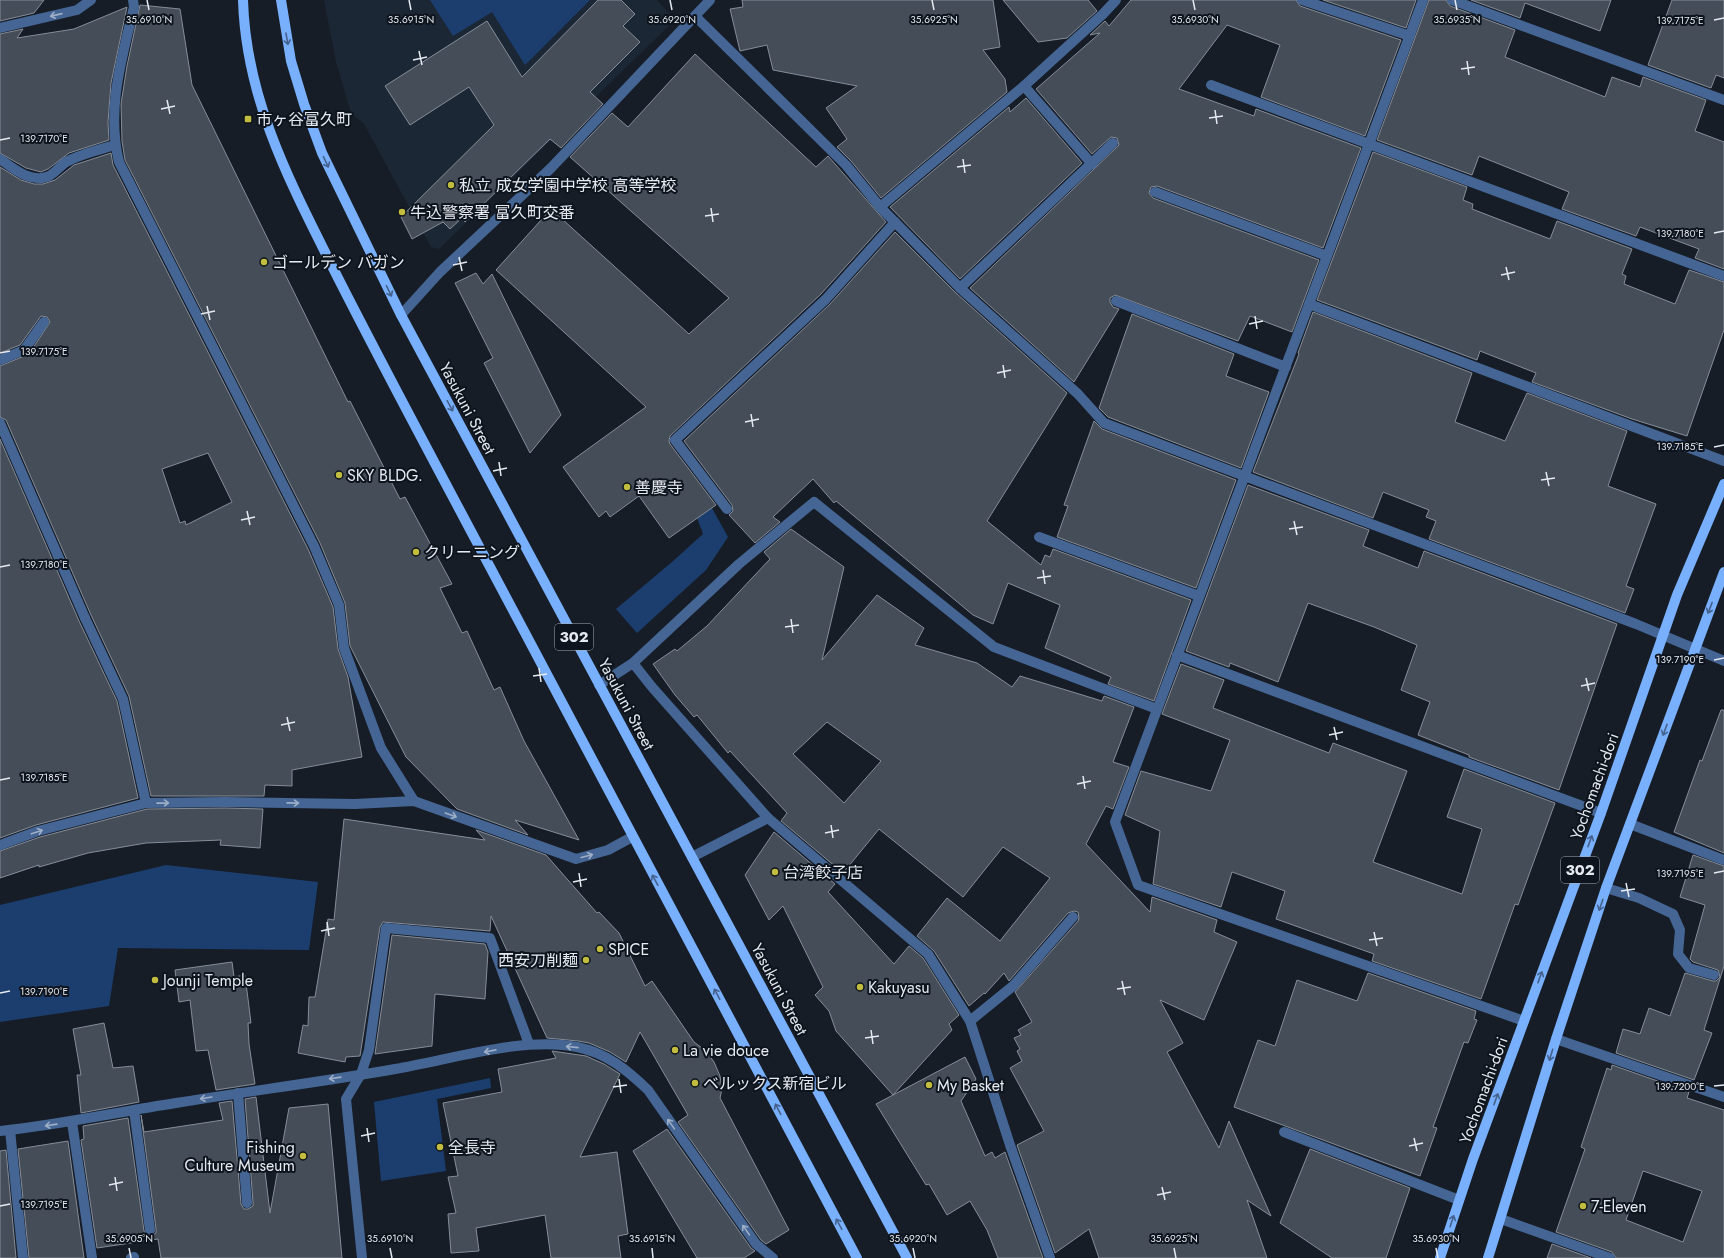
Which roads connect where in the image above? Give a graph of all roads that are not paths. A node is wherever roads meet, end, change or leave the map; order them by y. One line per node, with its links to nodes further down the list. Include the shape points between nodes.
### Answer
1 (91, 0): 11 (street, one-way to 11, via 77,10)
2 (133, 0): 18 (street, via 134,7 116,85 113,123)
3 (242, 0): 53 (main road, 302, via 252,69 265,121 286,173 371,343)
4 (281, 0): 29 (main road, Yasukuni Street / 302, one-way to 29, via 291,61 322,153)
5 (710, 0): 10 (street)
6 (1116, 0): 14 (street)
7 (1302, 0): 12 (street)
8 (1423, 0): 12 (street)
9 (1452, 0): 15 (street)
10 (695, 16): 22 (street, via 846,165); 29 (street, via 551,168 440,272)
11 (0, 28)
12 (1410, 36): 17 (street)
13 (1211, 85): 17 (street)
14 (1024, 86): 20 (street); 22 (street)
15 (1724, 100)
16 (1113, 143): 20 (street)
17 (1369, 144): 24 (street); 25 (street)
18 (115, 145): 19 (street, via 81,155 64,163 50,176 37,179 24,175); 48 (street, via 119,162 314,546 339,605 344,648 381,748)
19 (0, 159)
20 (1092, 164): 26 (street)
21 (1155, 192): 24 (street)
22 (880, 207): 23 (street)
23 (895, 222): 26 (street); 37 (street, via 826,299 675,440)
24 (1327, 256): 28 (street)
25 (1724, 276)
26 (960, 288): 35 (street, via 1078,394 1104,423)
27 (1116, 302): 32 (street)
28 (1309, 304): 32 (street); 34 (street)
29 (401, 315): 46 (main road, Yasukuni Street / 302, one-way to 46)
30 (44, 322): 31 (street, via 24,350)
31 (0, 360)
32 (1286, 367): 35 (street)
33 (0, 424): 49 (street, via 84,618 123,699)
34 (1724, 461)
35 (1244, 476): 40 (street); 41 (street)
36 (1724, 484): 41 (main road, Yochomachi-dori / 302, via 1677,594)
37 (727, 509)
38 (1039, 537): 40 (street)
39 (1724, 572): 42 (main road, 302, one-way to 42)
40 (1199, 596): 43 (street)
41 (1664, 636): 42 (street); 50 (main road, Yochomachi-dori / 302)
42 (1694, 649): 44 (street); 52 (main road, 302, one-way to 52)
43 (1177, 656): 47 (street); 50 (street)
44 (1724, 661)
45 (633, 663): 46 (street); 47 (street, via 739,564 814,502 994,647); 51 (street)
46 (600, 685): 55 (main road, Yasukuni Street / 302)
47 (1157, 709): 60 (street, via 1115,822 1138,885)
48 (414, 801): 49 (street, one-way to 48, via 356,804); 53 (street, one-way to 53, via 576,859 608,850)
49 (146, 803): 54 (street, one-way to 49, via 38,831)
50 (1601, 813): 60 (main road, Yochomachi-dori / 302, one-way to 50)
51 (768, 818): 55 (street); 61 (street, via 928,954)
52 (1630, 824): 56 (street); 57 (main road, 302)
53 (632, 837): 81 (main road, 302, one-way to 53)
54 (0, 845)
55 (692, 857): 82 (main road, Yasukuni Street / 302)
56 (1724, 860)
57 (1606, 888): 59 (street, via 1639,898 1673,914 1680,930 1678,954 1689,968); 62 (main road, 302, one-way to 62)
58 (1073, 917): 61 (street, via 1013,986)
59 (1714, 975)
60 (1524, 1020): 71 (main road, Yochomachi-dori / 302, one-way to 60)
61 (970, 1021): 83 (street)
62 (1556, 1039): 66 (street); 73 (main road, 302, one-way to 73)
63 (529, 1044): 64 (street, one-way to 64); 64 (street, via 490,938 386,928 369,1050); 80 (street, one-way to 63, via 756,1244 648,1090 627,1070 604,1056 577,1047)
64 (361, 1074): 65 (street, one-way to 65); 79 (street, via 346,1099)
65 (238, 1093): 67 (street, one-way to 67); 72 (street)
66 (1724, 1097)
67 (134, 1110): 68 (street); 74 (street)
68 (72, 1122): 69 (street, one-way to 69); 76 (street)
69 (5, 1131): 75 (street)
70 (1284, 1132): 71 (street)
71 (1459, 1200): 84 (main road, Yochomachi-dori / 302, one-way to 71)
72 (247, 1203)
73 (1501, 1219): 85 (main road, 302); 86 (street)
74 (150, 1230)
75 (23, 1258)
76 (92, 1258)
77 (131, 1258): 78 (street)
78 (134, 1258)
79 (362, 1258)
80 (773, 1258)
81 (857, 1258)
82 (907, 1258)
83 (1050, 1258)
84 (1440, 1258)
85 (1488, 1258)
86 (1610, 1258)

